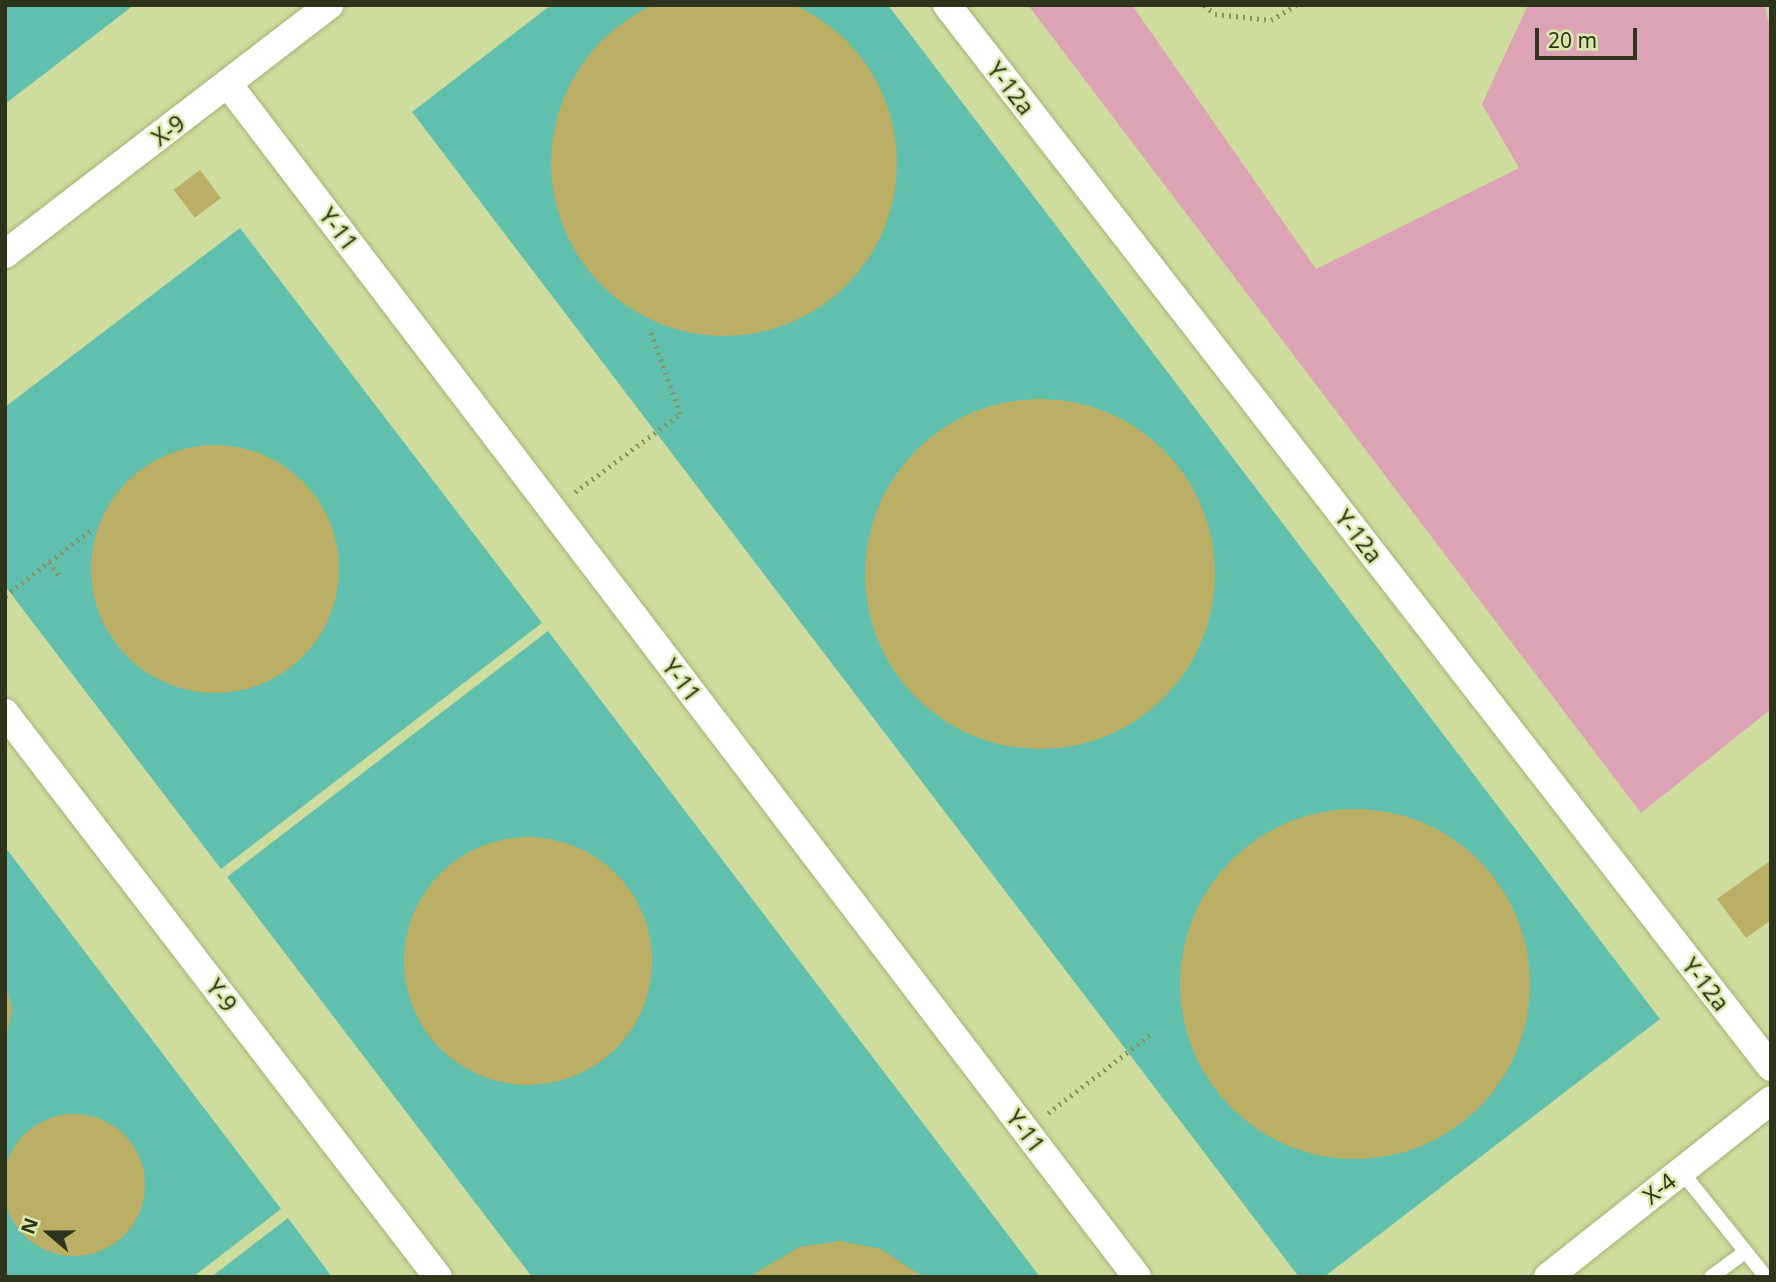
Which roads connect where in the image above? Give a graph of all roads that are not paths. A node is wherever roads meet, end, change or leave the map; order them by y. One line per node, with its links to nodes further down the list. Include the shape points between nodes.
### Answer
1 (330, 5): 3 (street, X-9)
2 (947, 5): 6 (street, Y-12a)
3 (228, 84): 4 (street, X-9); 12 (street, Y-11)
4 (8, 247)
5 (5, 713): 11 (street, Y-9)
6 (1771, 1067)
7 (1771, 1100): 8 (street, X-4)
8 (1681, 1171): 9 (lane); 10 (street, X-4)
9 (1745, 1252): 13 (lane); 14 (lane)
10 (1561, 1273)
11 (438, 1277)
12 (1137, 1277)
13 (1711, 1277)
14 (1766, 1277)

